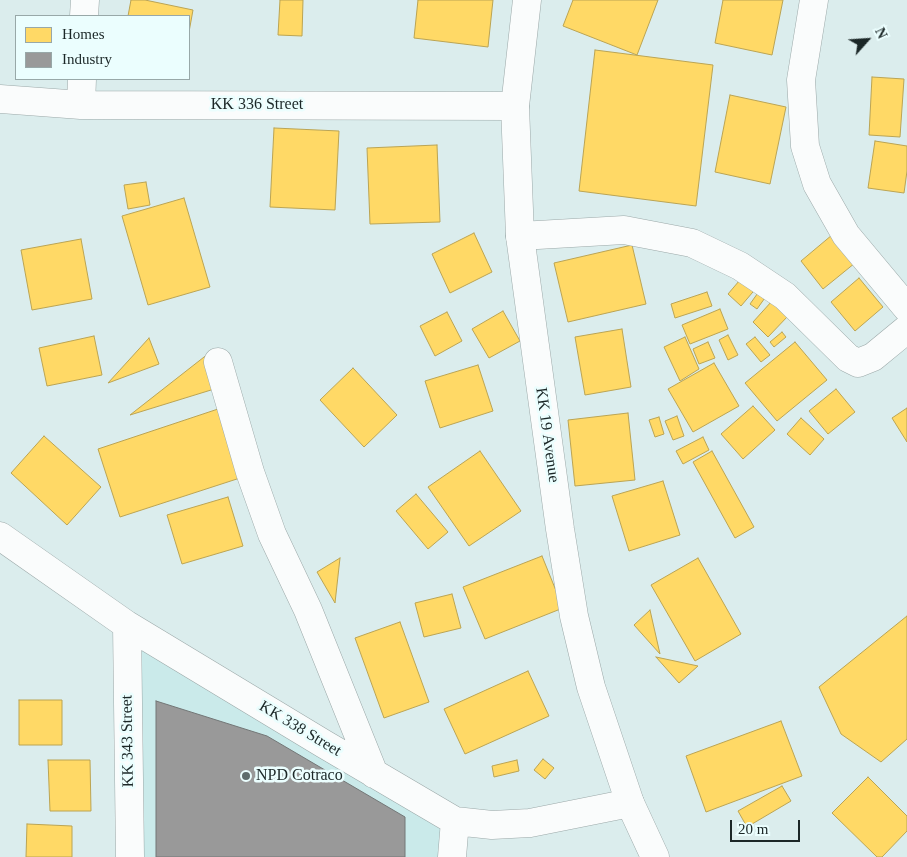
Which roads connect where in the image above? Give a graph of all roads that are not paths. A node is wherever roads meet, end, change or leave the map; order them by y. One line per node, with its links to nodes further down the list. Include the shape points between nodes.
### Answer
1 (85, 0): 4 (street)
2 (527, 0): 7 (street, KK 19 Avenue)
3 (814, 0): 9 (street, via 801,80 805,146 817,184 846,235)
4 (84, 15)
5 (82, 92): 6 (street, KK 336 Street); 7 (street, KK 336 Street)
6 (0, 99)
7 (515, 106): 8 (street, KK 19 Avenue)
8 (520, 236): 10 (street, via 624,230 692,244 740,266 785,296 848,358 858,363 874,357); 15 (street, KK 19 Avenue, via 574,616 591,687)
9 (907, 308)
10 (907, 329)
11 (218, 362): 14 (street, via 272,534 308,610)
12 (0, 536): 13 (street, KK 338 Street)
13 (127, 625): 14 (street, KK 338 Street); 17 (street, KK 343 Street)
14 (374, 774): 16 (street, KK 338 Street)
15 (630, 804): 16 (street, KK 338 Street, via 530,823 492,826); 19 (street, KK 19 Avenue)
16 (455, 821): 18 (street)
17 (130, 857)
18 (452, 857)
19 (655, 857)

